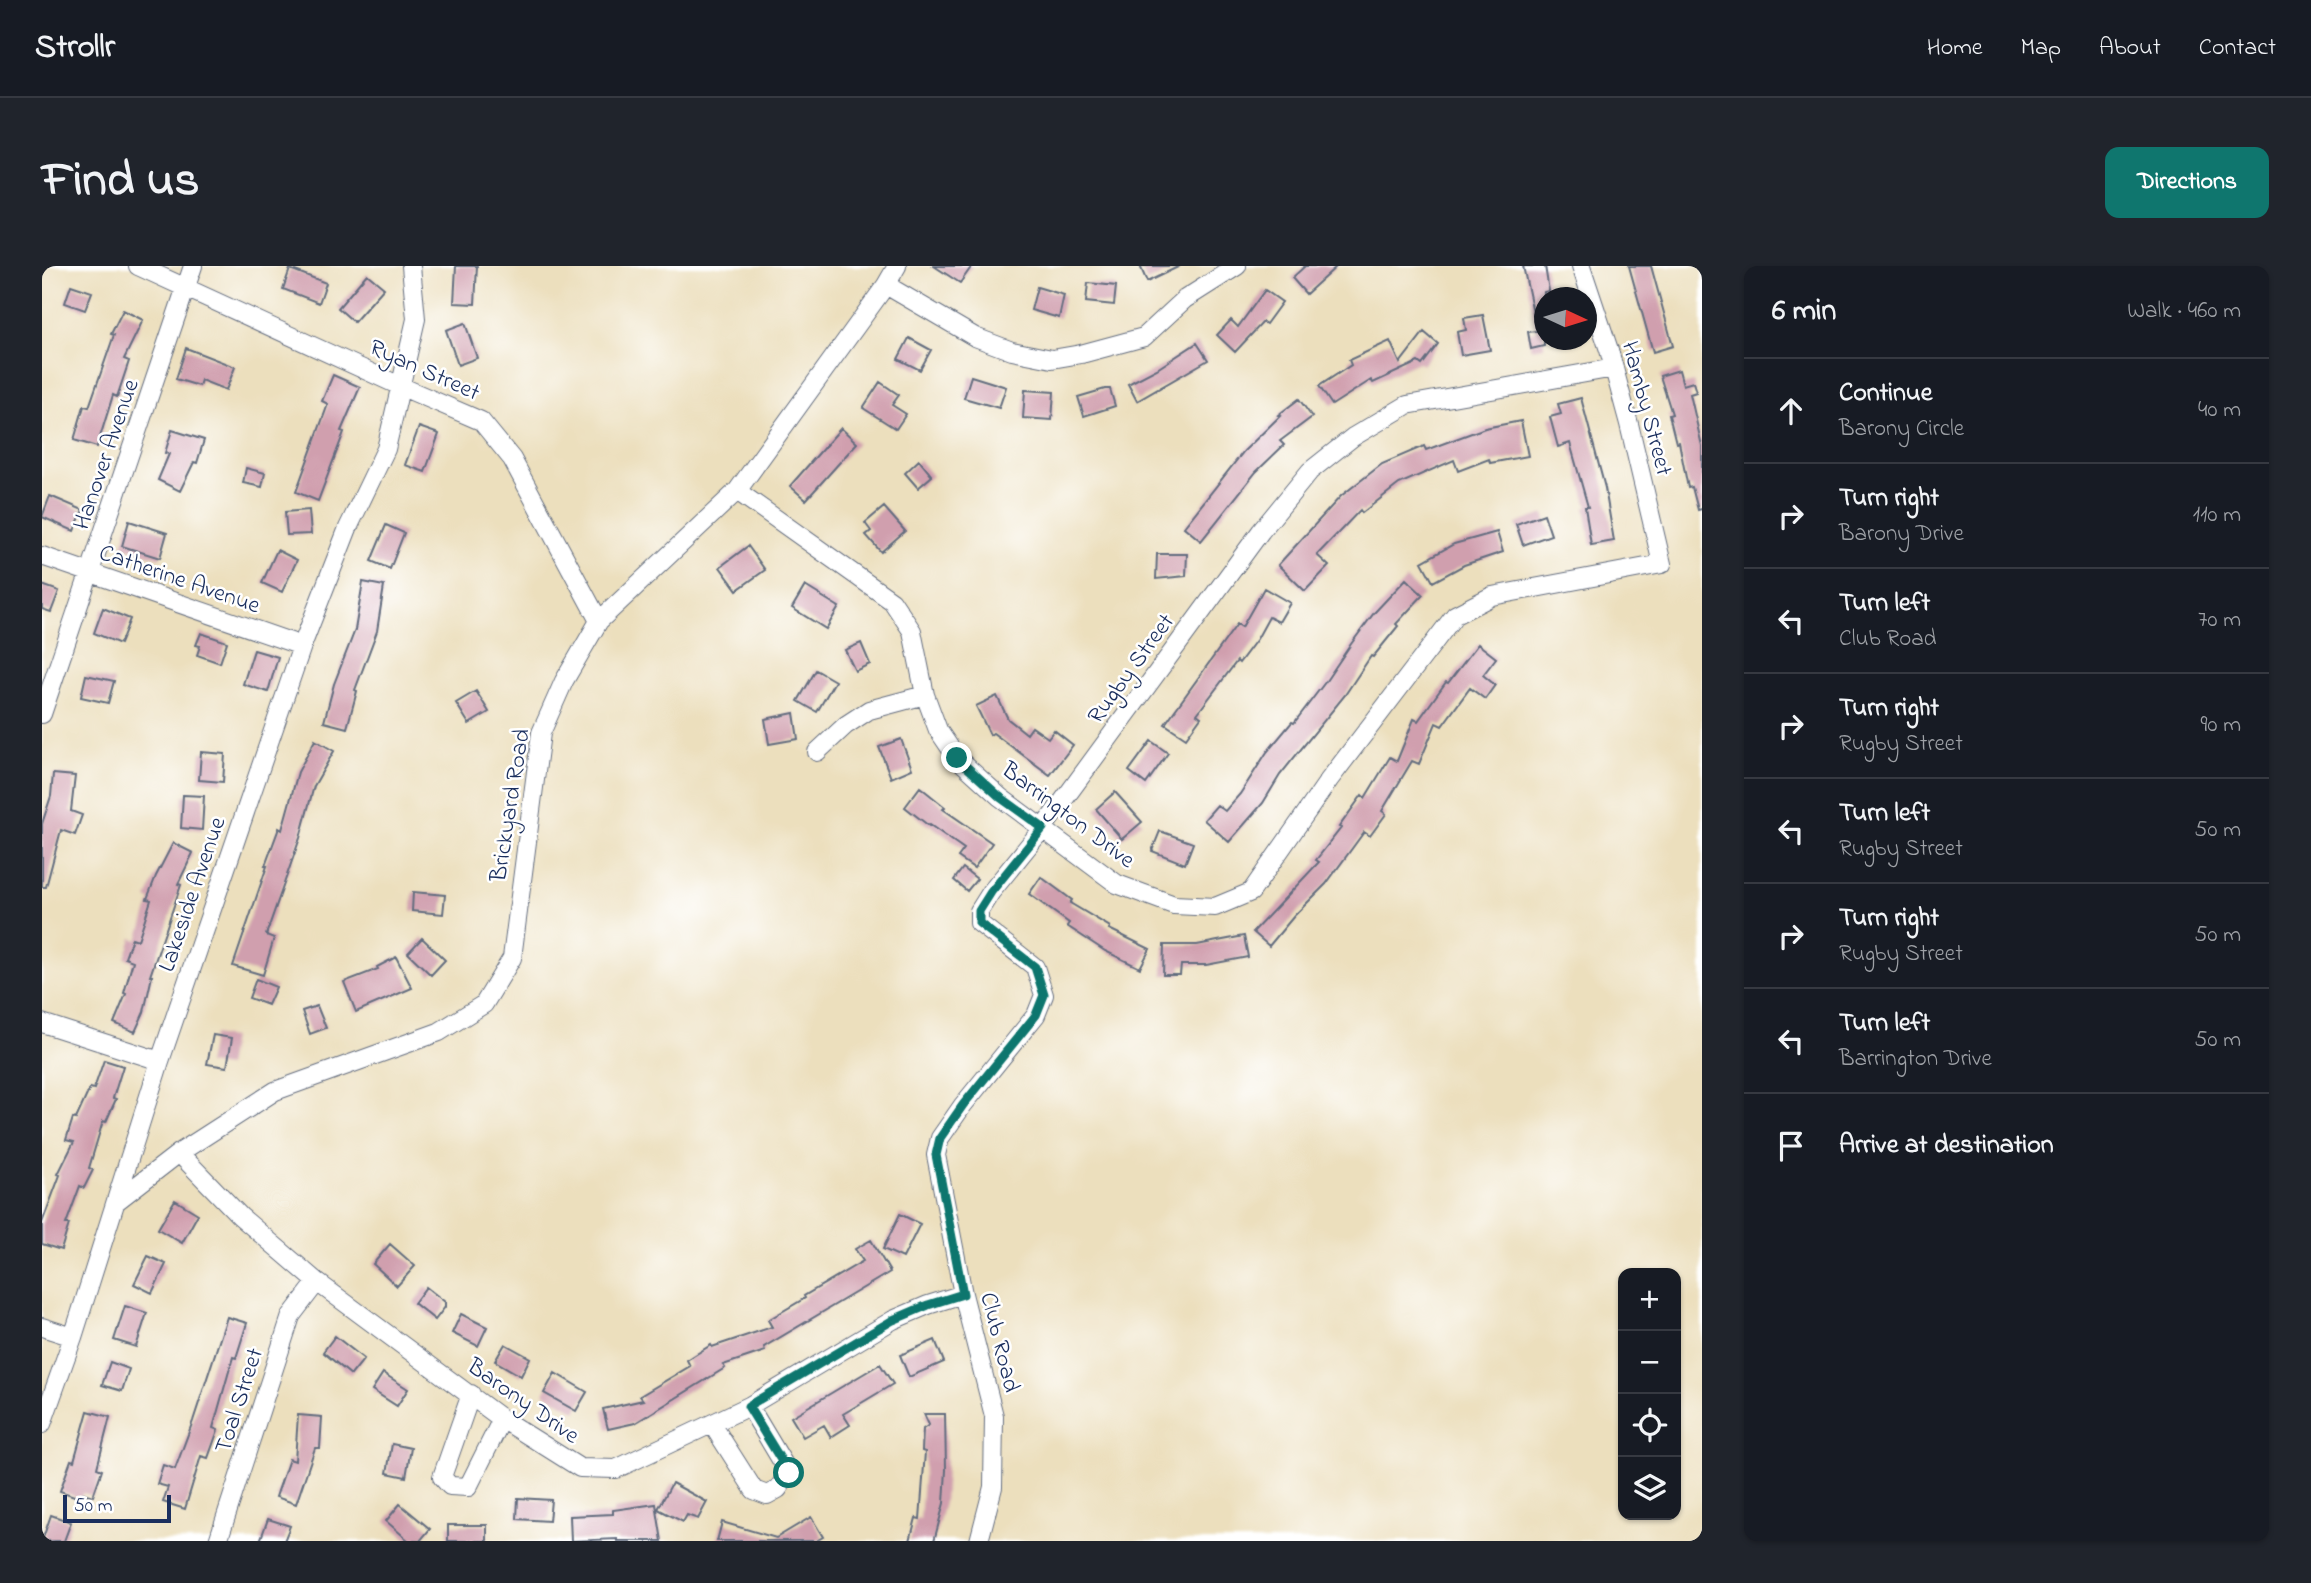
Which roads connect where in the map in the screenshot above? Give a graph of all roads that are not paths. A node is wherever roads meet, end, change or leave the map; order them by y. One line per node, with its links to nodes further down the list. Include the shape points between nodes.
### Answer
1 (138, 266): 8 (street, Ryan Street)
2 (193, 266): 8 (street, Hanover Avenue)
3 (411, 266): 10 (street, Lakeside Avenue, via 416,319)
4 (897, 266): 7 (street, Brickyard Road)
5 (1237, 266): 7 (street, via 1185,299 1144,337 1052,359 975,337)
6 (1581, 266): 9 (street, Hamby Street)
7 (886, 285): 11 (street, Brickyard Road)
8 (187, 289): 10 (street, Ryan Street); 14 (street, Hanover Avenue)
9 (1614, 368): 13 (street, Hamby Street); 20 (street, Rugby Street, via 1408,405 1353,437 1310,471)
10 (400, 386): 15 (street, Ryan Street, via 481,421 512,459); 16 (street, Lakeside Avenue, via 386,449 348,528)
11 (737, 491): 15 (street, Brickyard Road); 17 (street, Barrington Drive, via 892,601 912,631)
12 (42, 556): 14 (street, Catherine Avenue)
13 (1662, 564): 20 (street, Barrington Drive, via 1492,596 1455,615 1329,780 1251,892 1215,907 1174,905 1117,884)
14 (90, 573): 16 (street, Catherine Avenue); 18 (street, Hanover Avenue)
15 (599, 621): 23 (street, Brickyard Road, via 541,733 512,958 484,1004 439,1032 275,1091)
16 (302, 646): 22 (street, Lakeside Avenue)
17 (925, 695): 19 (street, via 869,710); 20 (street, Barrington Drive, via 938,730 957,758)
18 (42, 714)
19 (817, 752)
20 (1043, 828): 24 (street, Rugby Street, via 991,892 979,911 979,923 1035,967 1044,995 1036,1015 940,1138)
21 (42, 1023): 22 (street)
22 (160, 1061): 25 (street, Lakeside Avenue)
23 (179, 1153): 25 (street, Brickyard Road); 26 (street, Barony Drive, via 240,1216)
24 (936, 1155): 27 (street, Club Road)
25 (117, 1201): 29 (street, Lakeside Avenue)
26 (317, 1282): 30 (street, Barony Drive); 35 (street, Toal Street, via 291,1316)
27 (963, 1294): 31 (street, Barony Drive, via 893,1320); 36 (street, Club Road, via 994,1416 993,1486)
28 (42, 1326): 29 (street)
29 (73, 1338): 33 (street, Lakeside Avenue)
30 (471, 1394): 32 (street, Barony Drive); 32 (street, via 442,1476 450,1486 468,1487)
31 (748, 1406): 34 (street, Barony Drive); 34 (street, via 789,1473 778,1489 767,1494 754,1490)
32 (502, 1419): 34 (street, Barony Drive, via 580,1468 616,1469)
33 (42, 1424)
34 (712, 1424)
35 (218, 1541)
36 (979, 1541)

